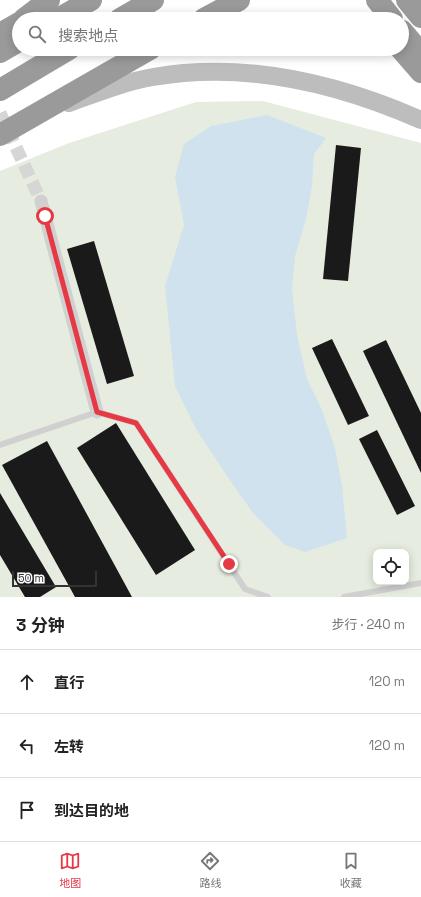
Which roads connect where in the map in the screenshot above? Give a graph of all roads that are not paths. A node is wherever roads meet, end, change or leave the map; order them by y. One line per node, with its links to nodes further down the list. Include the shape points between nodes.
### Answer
1 (49, 0): 8 (highway)
2 (91, 0): 9 (highway)
3 (153, 0): 10 (highway)
4 (239, 0): 11 (highway)
5 (361, 0): 12 (highway)
6 (377, 0): 13 (highway)
7 (407, 0): 14 (highway)
8 (33, 12)
9 (70, 12)
10 (132, 12)
11 (217, 12)
12 (370, 12)
13 (386, 12)
14 (421, 17)
15 (12, 26): 16 (highway)
16 (0, 34)
17 (409, 39): 20 (highway)
18 (12, 46): 19 (highway)
19 (0, 52)
20 (421, 53)
21 (57, 56): 25 (highway)
22 (138, 56): 27 (highway)
23 (407, 56): 24 (highway)
24 (421, 72)
25 (0, 90)
26 (421, 120): 27 (main road, via 350,93 292,78 220,72 184,73 152,77 109,89 68,104)
27 (0, 136)
28 (41, 201): 29 (street)
29 (97, 412): 30 (lane); 32 (lane, via 136,423 246,589)
30 (0, 445)
31 (421, 583): 33 (lane)
32 (268, 597)
33 (344, 597)

